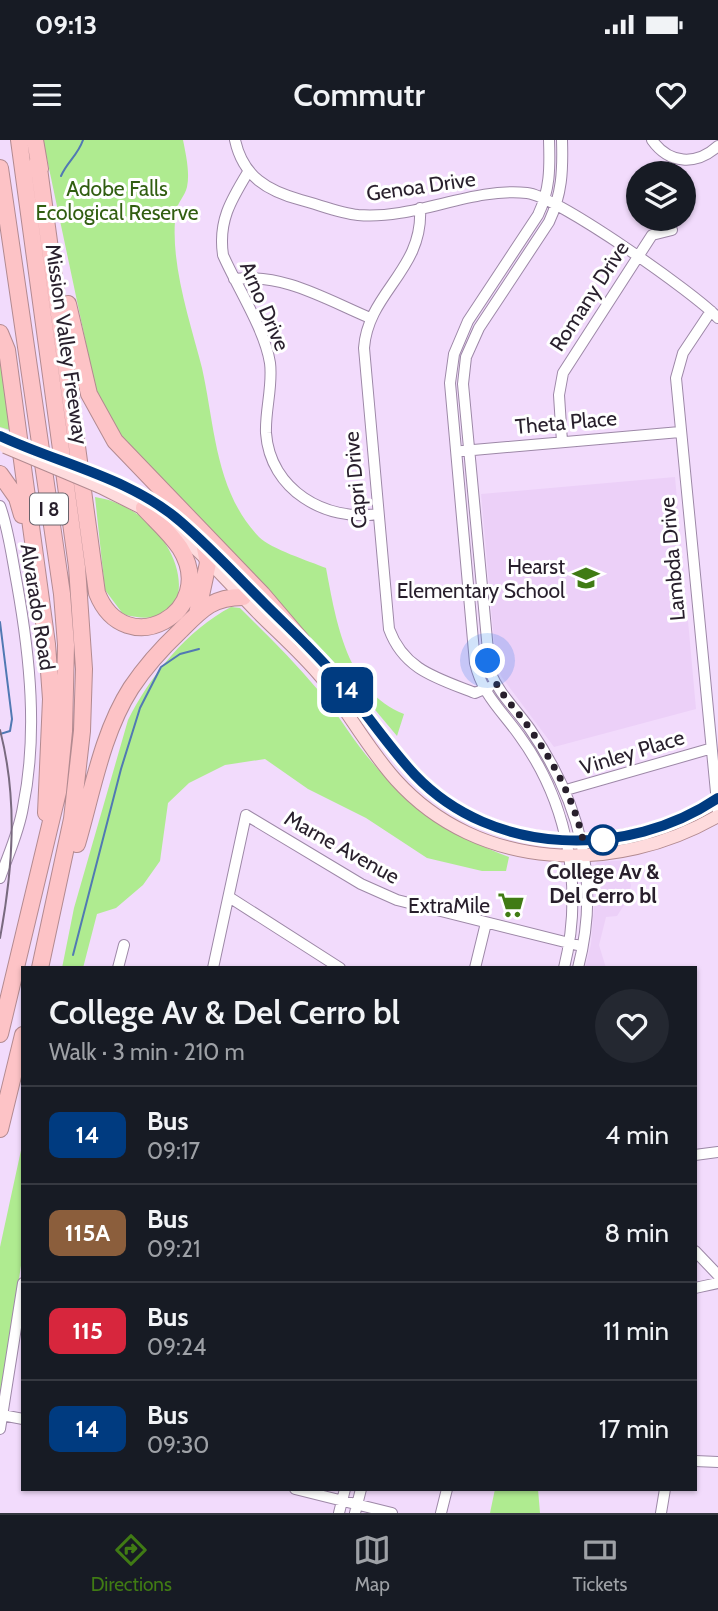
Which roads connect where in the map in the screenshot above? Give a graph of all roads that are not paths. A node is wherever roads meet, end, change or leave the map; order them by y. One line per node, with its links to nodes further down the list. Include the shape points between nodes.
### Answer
1 (19, 140): 50 (highway, Mission Valley Freeway / I 8, via 77,568 83,646 82,731 72,820)
2 (34, 140): 8 (highway)
3 (235, 140): 10 (street)
4 (549, 140): 11 (street)
5 (562, 140): 12 (street)
6 (652, 140): 7 (street, via 659,151 687,161)
7 (718, 146)
8 (38, 161): 28 (highway, via 97,593 119,621 145,628 176,613 190,583 180,548); 35 (highway, via 82,369 104,424 129,457)
9 (0, 168): 43 (highway, Mission Valley Freeway / I 8, via 64,613 64,731 58,792)
10 (248, 172): 13 (street, Genoa Drive, via 277,193 357,215); 16 (street, Arno Drive, via 221,227 223,255)
11 (546, 198): 12 (street, Genoa Drive); 13 (street, Genoa Drive, via 500,194); 24 (street, via 457,344 450,383)
12 (557, 203): 15 (street, Genoa Drive); 23 (street, via 468,349 463,384)
13 (420, 208): 18 (street, Capri Drive, via 415,251)
14 (668, 231): 15 (street, Romany Drive, via 652,235)
15 (637, 257): 17 (street, Genoa Drive); 22 (street, Romany Drive, via 563,373 559,395)
16 (234, 279): 18 (street, via 259,276 284,281); 29 (street, Arno Drive, via 270,365 266,432 274,462 289,485 322,509 355,517)
17 (715, 315): 20 (street, Lambda Drive, via 677,365)
18 (370, 318): 29 (street, Capri Drive, via 364,348)
19 (0, 333): 32 (highway, via 7,350)
20 (680, 432): 22 (street, Theta Place); 38 (street, Lambda Drive)
21 (3, 442): 26 (main road, bridge)
22 (562, 442): 23 (street, Theta Place)
23 (469, 450): 24 (street, Theta Place); 36 (street, via 488,661)
24 (456, 451): 37 (street, via 475,663)
25 (0, 474): 32 (highway, via 17,498)
26 (100, 482): 28 (main road); 30 (main road, via 151,500)
27 (0, 506): 46 (street, Alvarado Road, via 29,651 30,693 29,771 19,825)
28 (144, 508): 31 (main road, via 178,533)
29 (377, 514): 37 (street, Capri Drive, via 394,644 424,673 475,693)
30 (204, 543): 31 (highway); 35 (main road)
31 (208, 564): 33 (main road); 34 (highway)
32 (40, 587): 43 (highway, via 51,699)
33 (243, 597): 34 (highway, via 221,597); 45 (main road, via 320,676 390,772 429,810 485,841)
34 (197, 614): 50 (highway, via 152,660 117,716)
35 (302, 641): 41 (main road, via 441,798 495,827)
36 (495, 684): 37 (street); 39 (street, via 528,726)
37 (484, 690): 41 (street, via 542,771)
38 (709, 749): 39 (street, Vinley Place); 40 (street, Lambda Drive)
39 (566, 790): 42 (street)
40 (717, 807): 42 (main road, via 647,831); 44 (main road, via 692,831 647,846)
41 (566, 840): 42 (main road); 45 (street)
42 (583, 840): 44 (street)
43 (44, 850): 60 (highway, Mission Valley Freeway / I 8)
44 (585, 856): 45 (main road); 52 (street)
45 (569, 857): 49 (street, via 574,889)
46 (0, 878)
47 (229, 897): 48 (street, Marne Avenue, via 246,815 361,884 397,900); 55 (street); 56 (street)
48 (486, 923): 49 (street, Marne Avenue); 57 (street)
49 (570, 942): 52 (street, Marne Avenue); 58 (street)
50 (46, 943): 53 (highway, Mission Valley Freeway / I 8)
51 (124, 945): 54 (street)
52 (583, 947): 59 (street)
53 (40, 966)
54 (119, 966)
55 (213, 966)
56 (337, 966)
57 (475, 966)
58 (564, 966)
59 (578, 966)
60 (0, 1034)
61 (21, 1043): 62 (highway)
62 (0, 1129)
63 (718, 1150): 64 (street)
64 (697, 1155)
65 (697, 1253): 66 (street)
66 (718, 1275)
67 (718, 1283): 68 (street)
68 (697, 1288)
69 (21, 1296): 70 (street)
70 (2, 1415): 71 (street); 72 (street)
71 (21, 1419)
72 (0, 1429)
73 (697, 1461): 74 (street)
74 (718, 1462)
75 (311, 1491): 79 (street)
76 (360, 1491): 80 (street)
77 (446, 1491): 83 (street)
78 (665, 1491): 84 (street)
79 (343, 1495): 80 (street); 81 (street)
80 (356, 1509): 82 (street)
81 (339, 1513)
82 (392, 1513)
83 (441, 1513)
84 (661, 1513)

